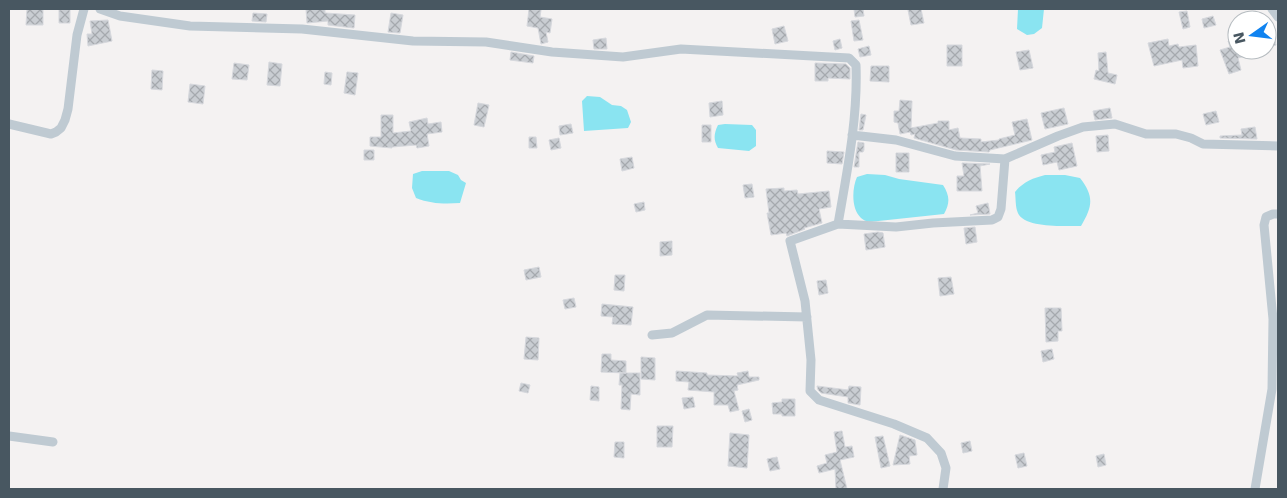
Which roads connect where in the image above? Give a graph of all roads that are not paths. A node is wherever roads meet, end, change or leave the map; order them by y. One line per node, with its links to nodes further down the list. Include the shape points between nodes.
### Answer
1 (84, 9): 5 (street, via 77,35 68,109 61,128 50,134)
2 (100, 9): 6 (street, via 120,16 190,26 302,29 413,41 486,42 552,52 623,57 681,49 849,58 856,65)
3 (1272, 9): 4 (street)
4 (1278, 18)
5 (9, 124)
6 (852, 135): 8 (street, via 896,140 955,156); 10 (street)
7 (1278, 146): 8 (street, via 1203,144 1176,134 1146,134 1115,124 1083,127)
8 (1005, 159): 10 (street, via 1001,209 998,217 992,220 896,227)
9 (1278, 214): 16 (street, via 1266,217 1264,225 1273,319 1272,388)
10 (838, 224): 11 (street, via 790,241 806,301)
11 (807, 317): 12 (street, via 707,315 672,333); 15 (street, via 810,391 819,400 927,438 941,453 946,468)
12 (652, 335)
13 (9, 436): 14 (street)
14 (53, 442)
15 (943, 489)
16 (1255, 489)

